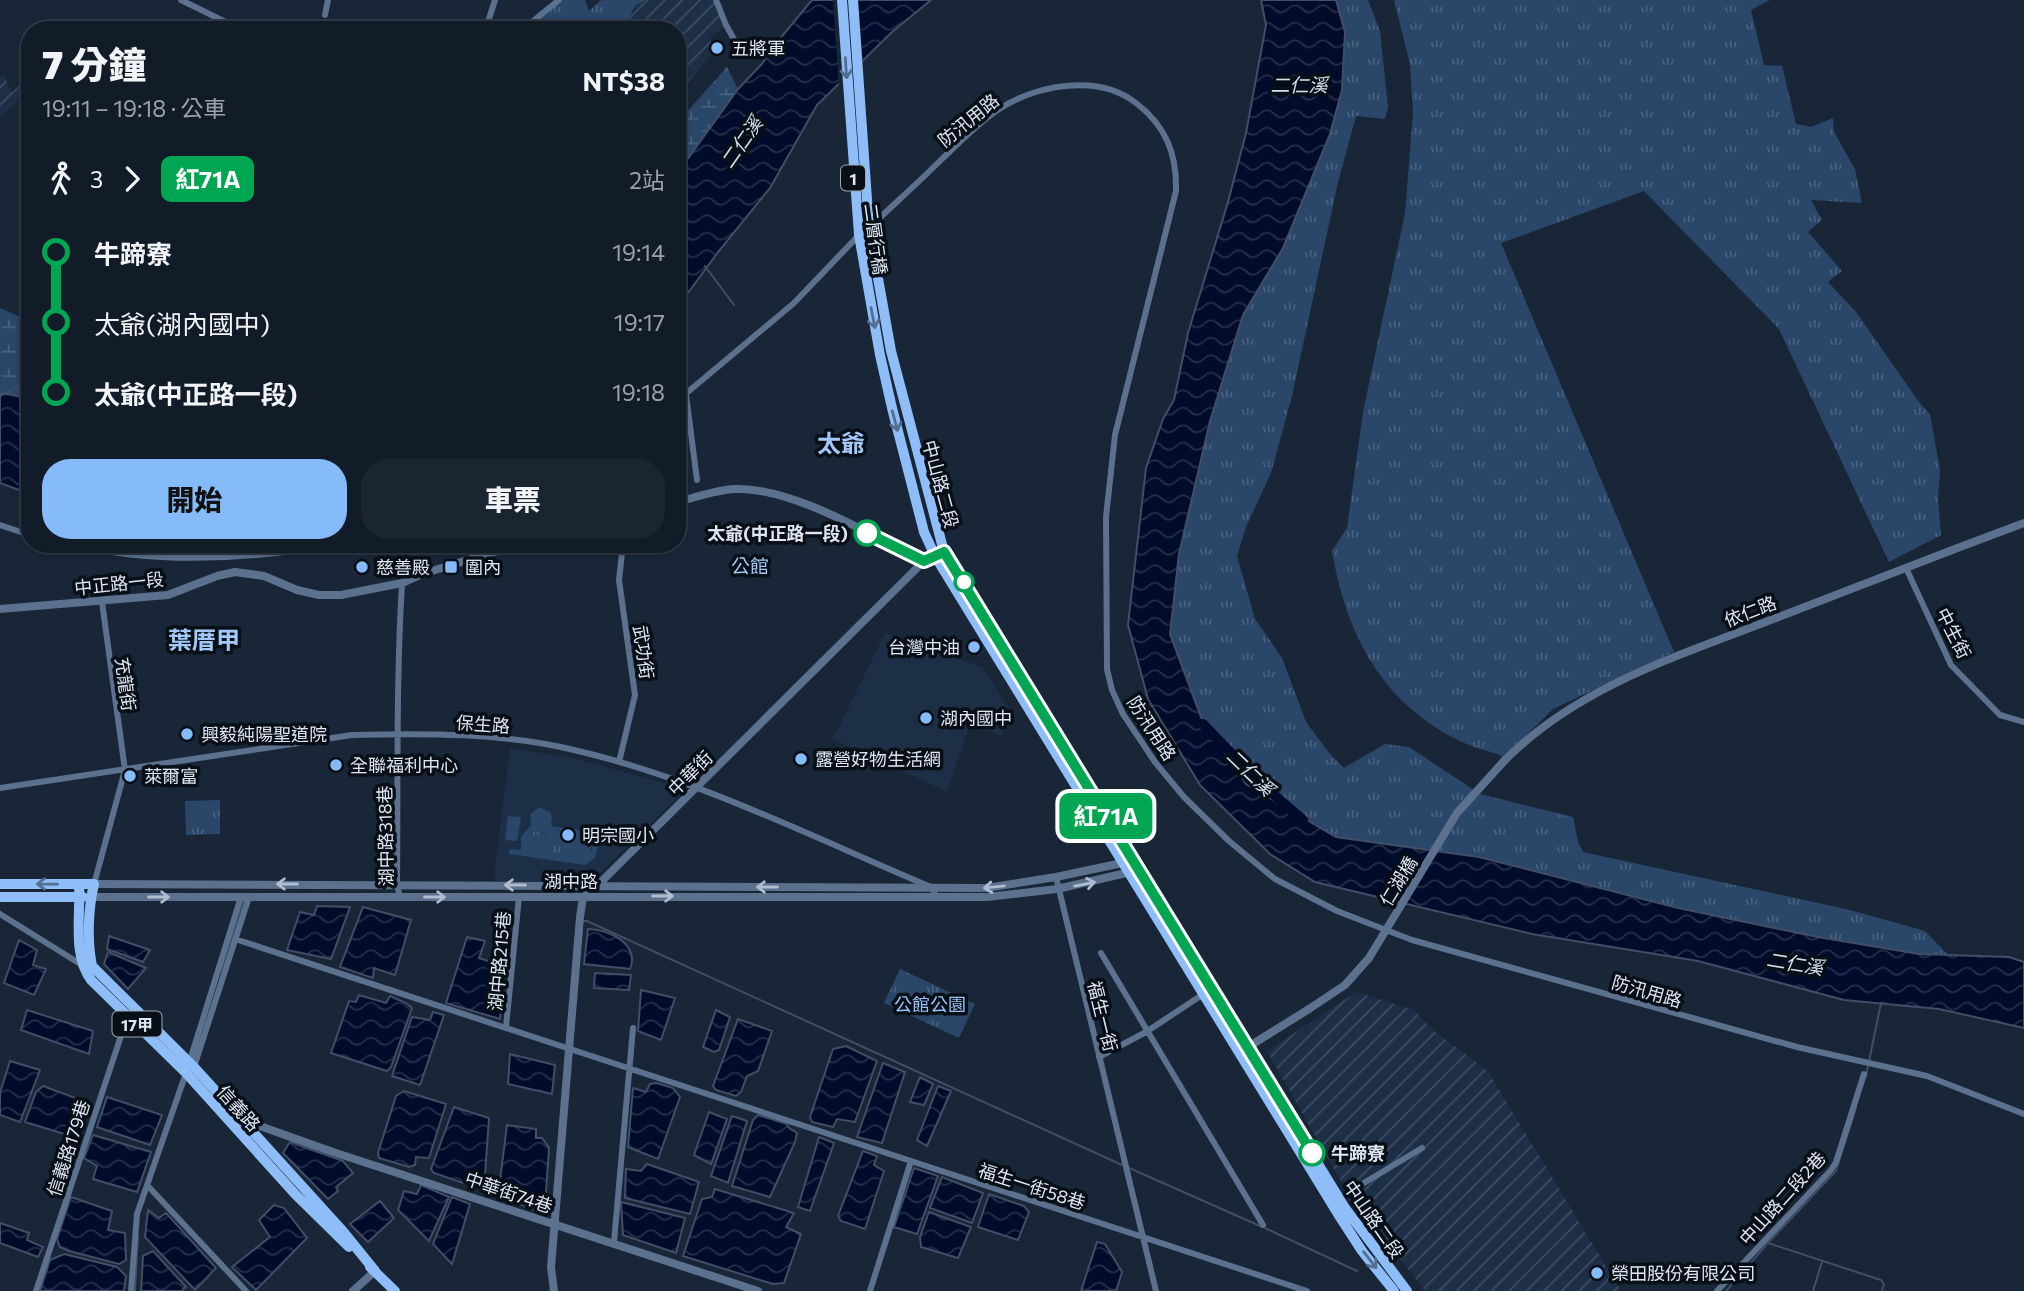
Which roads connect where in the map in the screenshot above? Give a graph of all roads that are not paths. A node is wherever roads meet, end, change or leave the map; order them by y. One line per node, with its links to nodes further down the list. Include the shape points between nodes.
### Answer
1 (181, 0): 9 (street)
2 (328, 0): 8 (street)
3 (495, 0): 10 (street)
4 (559, 0): 11 (street)
5 (716, 0): 12 (street)
6 (842, 0): 14 (main road, 二層行橋 / 1, one-way to 14)
7 (853, 0): 13 (main road, 二層行橋 / 1)
8 (325, 15)
9 (224, 21)
10 (488, 21)
11 (533, 21)
12 (739, 48)
13 (869, 228): 15 (main road, 二層行橋 / 1); 73 (street, 防汛用路, via 980,124 1037,92 1081,85 1101,88 1131,99 1159,125 1173,154 1176,191 1109,475 1107,669 1123,714 1155,762 1229,841 1275,880 1337,911 1412,940 1797,1047 1927,1076)
14 (859, 235): 16 (main road, 二層行橋 / 1, one-way to 16); 17 (street, via 794,303)
15 (891, 351): 27 (main road, 中山路二段 / 1)
16 (880, 355): 27 (main road, 中山路二段 / 1, one-way to 27, via 924,532)
17 (686, 395): 18 (street)
18 (697, 480)
19 (686, 499): 28 (street, via 734,489 785,496)
20 (2024, 523): 29 (street, 依仁路)
21 (0, 525): 22 (street)
22 (21, 532)
23 (121, 553): 24 (street, via 173,558)
24 (268, 553)
25 (491, 553): 30 (street, 中正路一段)
26 (622, 553): 36 (street, 武功街, via 619,580 635,695)
27 (939, 554): 28 (street); 40 (main road, 中山路二段 / 1)
28 (924, 561): 38 (street, 中華街)
29 (1906, 568): 33 (street, 中生街, via 1951,665 2000,715); 35 (street, 依仁路, via 1633,673 1570,708)
30 (402, 583): 31 (street, 中正路一段, via 329,596 235,572 168,595); 34 (street, 湖中路318巷)
31 (102, 602): 32 (street, 中正路一段); 37 (street, 充龍街)
32 (0, 609)
33 (2024, 722)
34 (399, 734): 36 (street, 保生路, via 515,740); 37 (street, 保生路, via 329,737); 46 (street, 湖中路318巷)
35 (1504, 760): 67 (street, 仁湖橋, bridge, via 1457,813 1370,958 1345,985)
36 (619, 762): 38 (street, 保生路)
37 (125, 770): 39 (street, 保生路); 45 (street)
38 (698, 787): 47 (street, 中華街); 48 (street, 保生路)
39 (0, 788)
40 (1128, 861): 41 (main road, 中山路二段 / 1); 42 (street, 湖中路)
41 (1134, 872): 49 (street, 湖中路, one-way to 41); 61 (main road, 中山路二段 / 1); 67 (main road, 中山路二段 / 1)
42 (1056, 877): 48 (street, 湖中路, one-way to 48, via 986,888); 49 (street, 福生一街)
43 (0, 884): 44 (main road, 湖中路, one-way to 43)
44 (79, 884): 45 (main road, 湖中路); 52 (main road, 17甲)
45 (94, 884): 46 (street, 湖中路, one-way to 45); 52 (main road, 17甲)
46 (397, 885): 47 (street, 湖中路, one-way to 46); 54 (street, 湖中路318巷)
47 (598, 886): 48 (street, 湖中路, one-way to 47); 56 (street, 中華街)
48 (931, 887): 50 (street)
49 (1057, 889): 50 (street, 湖中路, via 987,897); 69 (street, 福生一街)
50 (936, 896): 56 (street, 湖中路, one-way to 50)
51 (0, 897): 52 (main road, 湖中路)
52 (85, 897): 53 (street, 湖中路, one-way to 53); 60 (main road, 17甲); 70 (main road, 信義路 / 17甲, via 90,958 96,972)
53 (245, 897): 54 (street, 湖中路); 58 (street); 70 (street)
54 (400, 897): 55 (street, 湖中路, one-way to 55)
55 (519, 897): 56 (street, 湖中路); 63 (street, 湖中路215巷)
56 (583, 897): 66 (street)
57 (0, 914): 60 (street, 信義路)
58 (235, 940): 63 (street); 70 (street)
59 (1101, 953): 65 (street)
60 (82, 965): 62 (main road, 信義路 / 17甲, via 90,980)
61 (1202, 995): 65 (street); 68 (main road, 中山路二段 / 1)
62 (128, 1015): 70 (main road, 信義路 / 17甲); 84 (street, 信義路179巷)
63 (506, 1027): 66 (street)
64 (633, 1028): 71 (street)
65 (1146, 1032): 69 (street); 80 (street)
66 (569, 1048): 71 (street); 79 (street)
67 (1250, 1050): 68 (street, 仁湖橋); 78 (main road, 中山路二段 / 1)
68 (1240, 1056): 94 (main road, 中山路二段 / 1, one-way to 94, via 1362,1251)
69 (1099, 1057): 81 (street, 福生一街)
70 (190, 1067): 74 (main road, 信義路 / 17甲); 77 (street)
71 (629, 1069): 76 (street); 82 (street)
72 (1864, 1074): 96 (street, 中山路二段2巷, via 1831,1170)
73 (2024, 1114)
74 (244, 1130): 79 (street, 中華街74巷, via 257,1125); 83 (main road, 信義路 / 17甲, via 341,1229)
75 (1422, 1149): 78 (street)
76 (911, 1161): 81 (street, 福生一街58巷); 91 (street)
77 (147, 1185): 85 (street, via 137,1214); 86 (street)
78 (1339, 1198): 95 (main road, 中山路二段 / 1)
79 (555, 1224): 82 (street, 中華街74巷); 89 (street)
80 (1263, 1225)
81 (1144, 1238): 92 (street); 93 (street, 福生一街58巷)
82 (614, 1242): 90 (street, 中華街74巷)
83 (375, 1271): 87 (street); 88 (main road, 信義路 / 17甲)
84 (36, 1291)
85 (131, 1291)
86 (246, 1291)
87 (353, 1291)
88 (395, 1291)
89 (554, 1291)
90 (758, 1291)
91 (870, 1291)
92 (1157, 1291)
93 (1307, 1291)
94 (1394, 1291)
95 (1407, 1291)
96 (1717, 1291)

